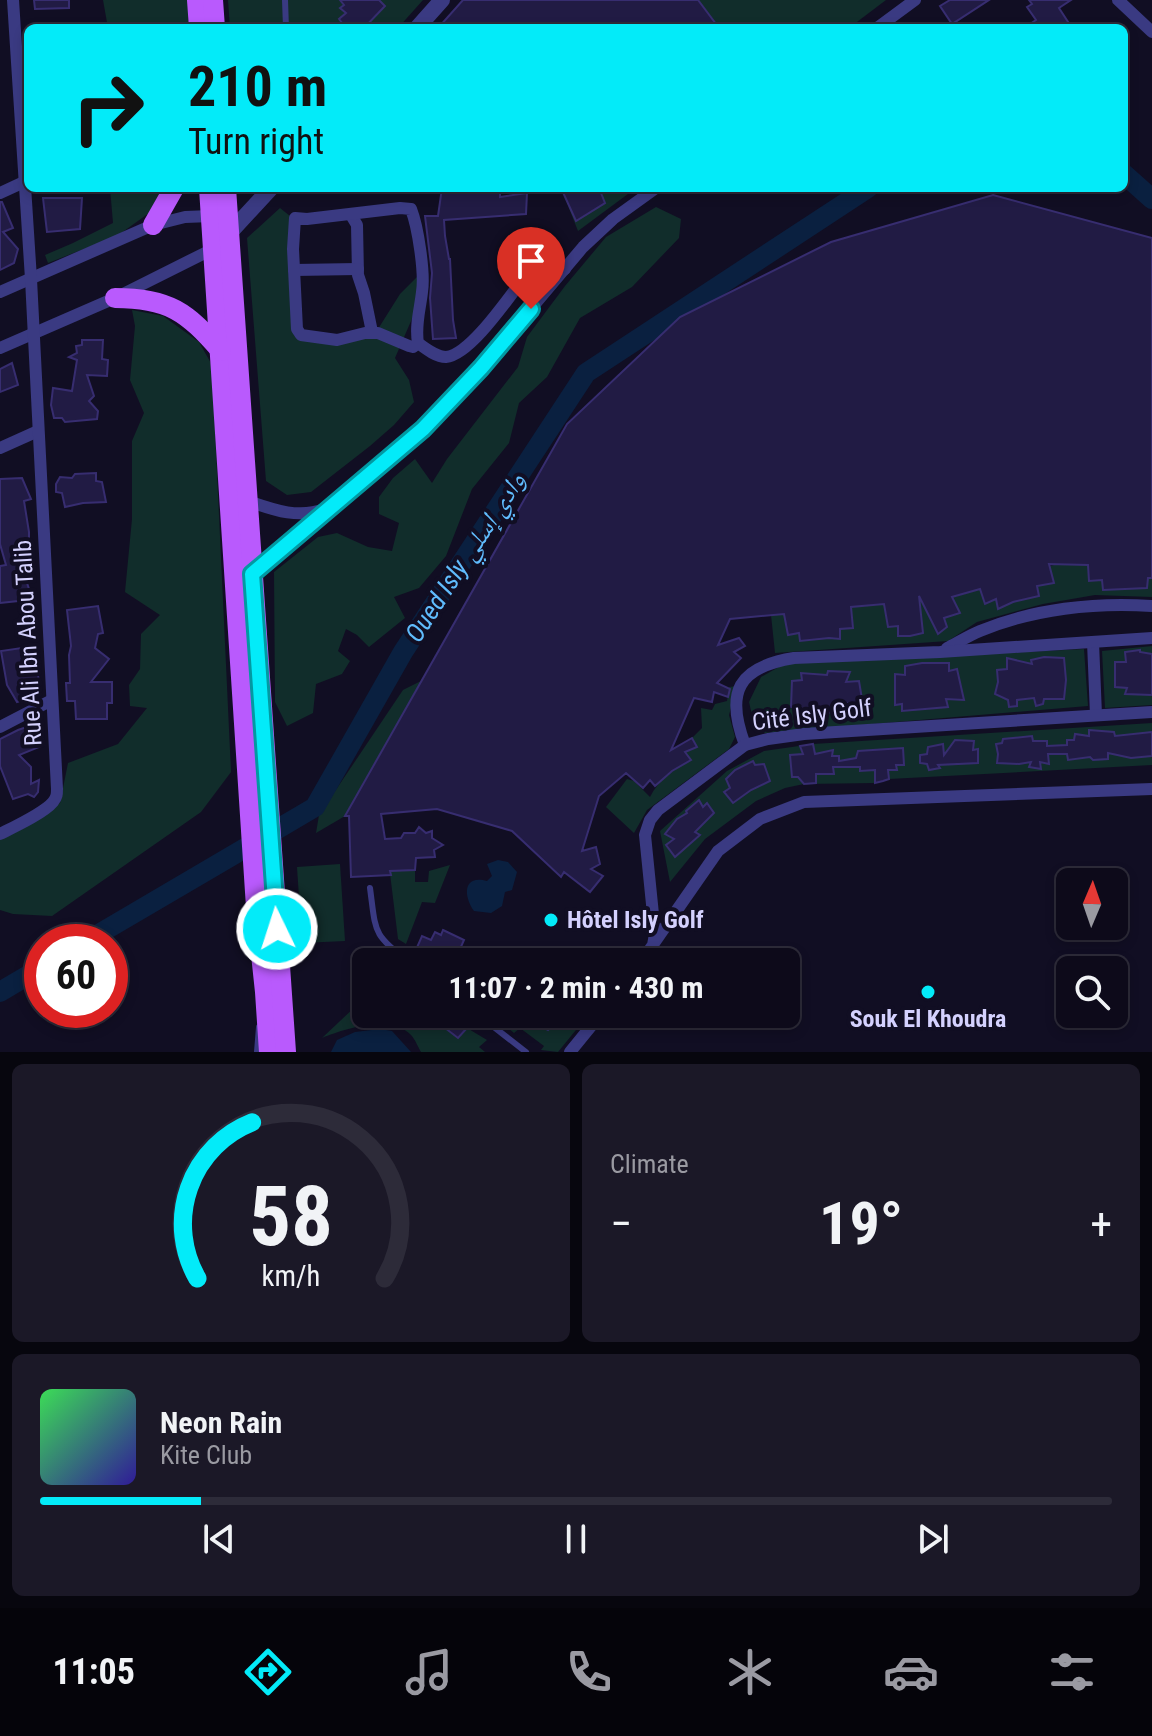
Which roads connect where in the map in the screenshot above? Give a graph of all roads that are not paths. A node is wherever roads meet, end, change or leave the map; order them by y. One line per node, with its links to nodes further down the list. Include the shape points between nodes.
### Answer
1 (13, 0): 14 (street, Rue Ali Ibn Abou Talib)
2 (197, 0): 8 (main road)
3 (213, 0): 9 (main road)
4 (285, 0): 10 (lane)
5 (442, 0): 11 (street)
6 (915, 0): 12 (street)
7 (1118, 0): 13 (street)
8 (199, 24)
9 (215, 24)
10 (286, 24)
11 (421, 24)
12 (882, 24)
13 (1152, 32)
14 (15, 43): 15 (street); 16 (street, Rue Ali Ibn Abou Talib)
15 (0, 44)
16 (24, 182): 23 (street)
17 (25, 192): 30 (street, Rue Ali Ibn Abou Talib)
18 (172, 192): 25 (main road)
19 (210, 192): 26 (main road)
20 (225, 192): 26 (main road)
21 (267, 192): 26 (street, via 249,213)
22 (650, 192): 28 (street, via 613,219)
23 (0, 193)
24 (351, 215): 27 (street, via 357,225); 29 (street, via 295,218); 35 (street, via 406,208 413,212 423,268)
25 (153, 225): 26 (street, via 185,217); 30 (street)
26 (220, 229): 32 (street); 37 (main road); 40 (main road)
27 (358, 269): 29 (street); 33 (street)
28 (565, 269): 35 (street, via 553,258 537,261 475,340 457,354 440,356); 41 (street, via 423,429)
29 (294, 270): 33 (street, via 301,335 337,340)
30 (31, 279): 31 (street); 34 (street, Rue Ali Ibn Abou Talib)
31 (0, 292)
32 (115, 298): 34 (street); 37 (main road, via 171,306)
33 (372, 332): 35 (street, via 413,347)
34 (33, 334): 36 (street); 38 (street, Rue Ali Ibn Abou Talib)
35 (418, 343)
36 (0, 348)
37 (221, 351): 51 (main road)
38 (38, 431): 39 (street); 47 (street, Rue Ali Ibn Abou Talib)
39 (0, 448)
40 (248, 501): 41 (street, via 300,514); 42 (main road)
41 (332, 506): 42 (street)
42 (252, 574): 51 (main road)
43 (1152, 606): 46 (street, via 1054,611 979,631)
44 (1152, 638): 45 (street)
45 (1093, 642): 46 (street); 49 (street)
46 (940, 652): 52 (street, via 794,658 758,668 739,688 735,703)
47 (52, 700): 50 (street); 54 (street, Rue Ali Ibn Abou Talib, via 56,798)
48 (1152, 712): 49 (street, Cité Isly Golf)
49 (1096, 715): 52 (street, Cité Isly Golf, via 804,734)
50 (1, 724)
51 (255, 740): 55 (main road)
52 (745, 745): 57 (street, Cité Isly Golf, via 650,820 645,835)
53 (1152, 789): 57 (street, via 804,802 760,819 718,851)
54 (0, 834)
55 (264, 887): 60 (main road); 65 (main road)
56 (370, 888): 58 (lane, via 376,930)
57 (653, 945): 59 (street)
58 (390, 948)
59 (651, 948)
60 (265, 992): 63 (lane); 64 (main road)
61 (495, 1028): 66 (lane)
62 (590, 1028): 67 (street)
63 (257, 1052)
64 (269, 1052)
65 (286, 1052)
66 (526, 1052)
67 (570, 1052)

